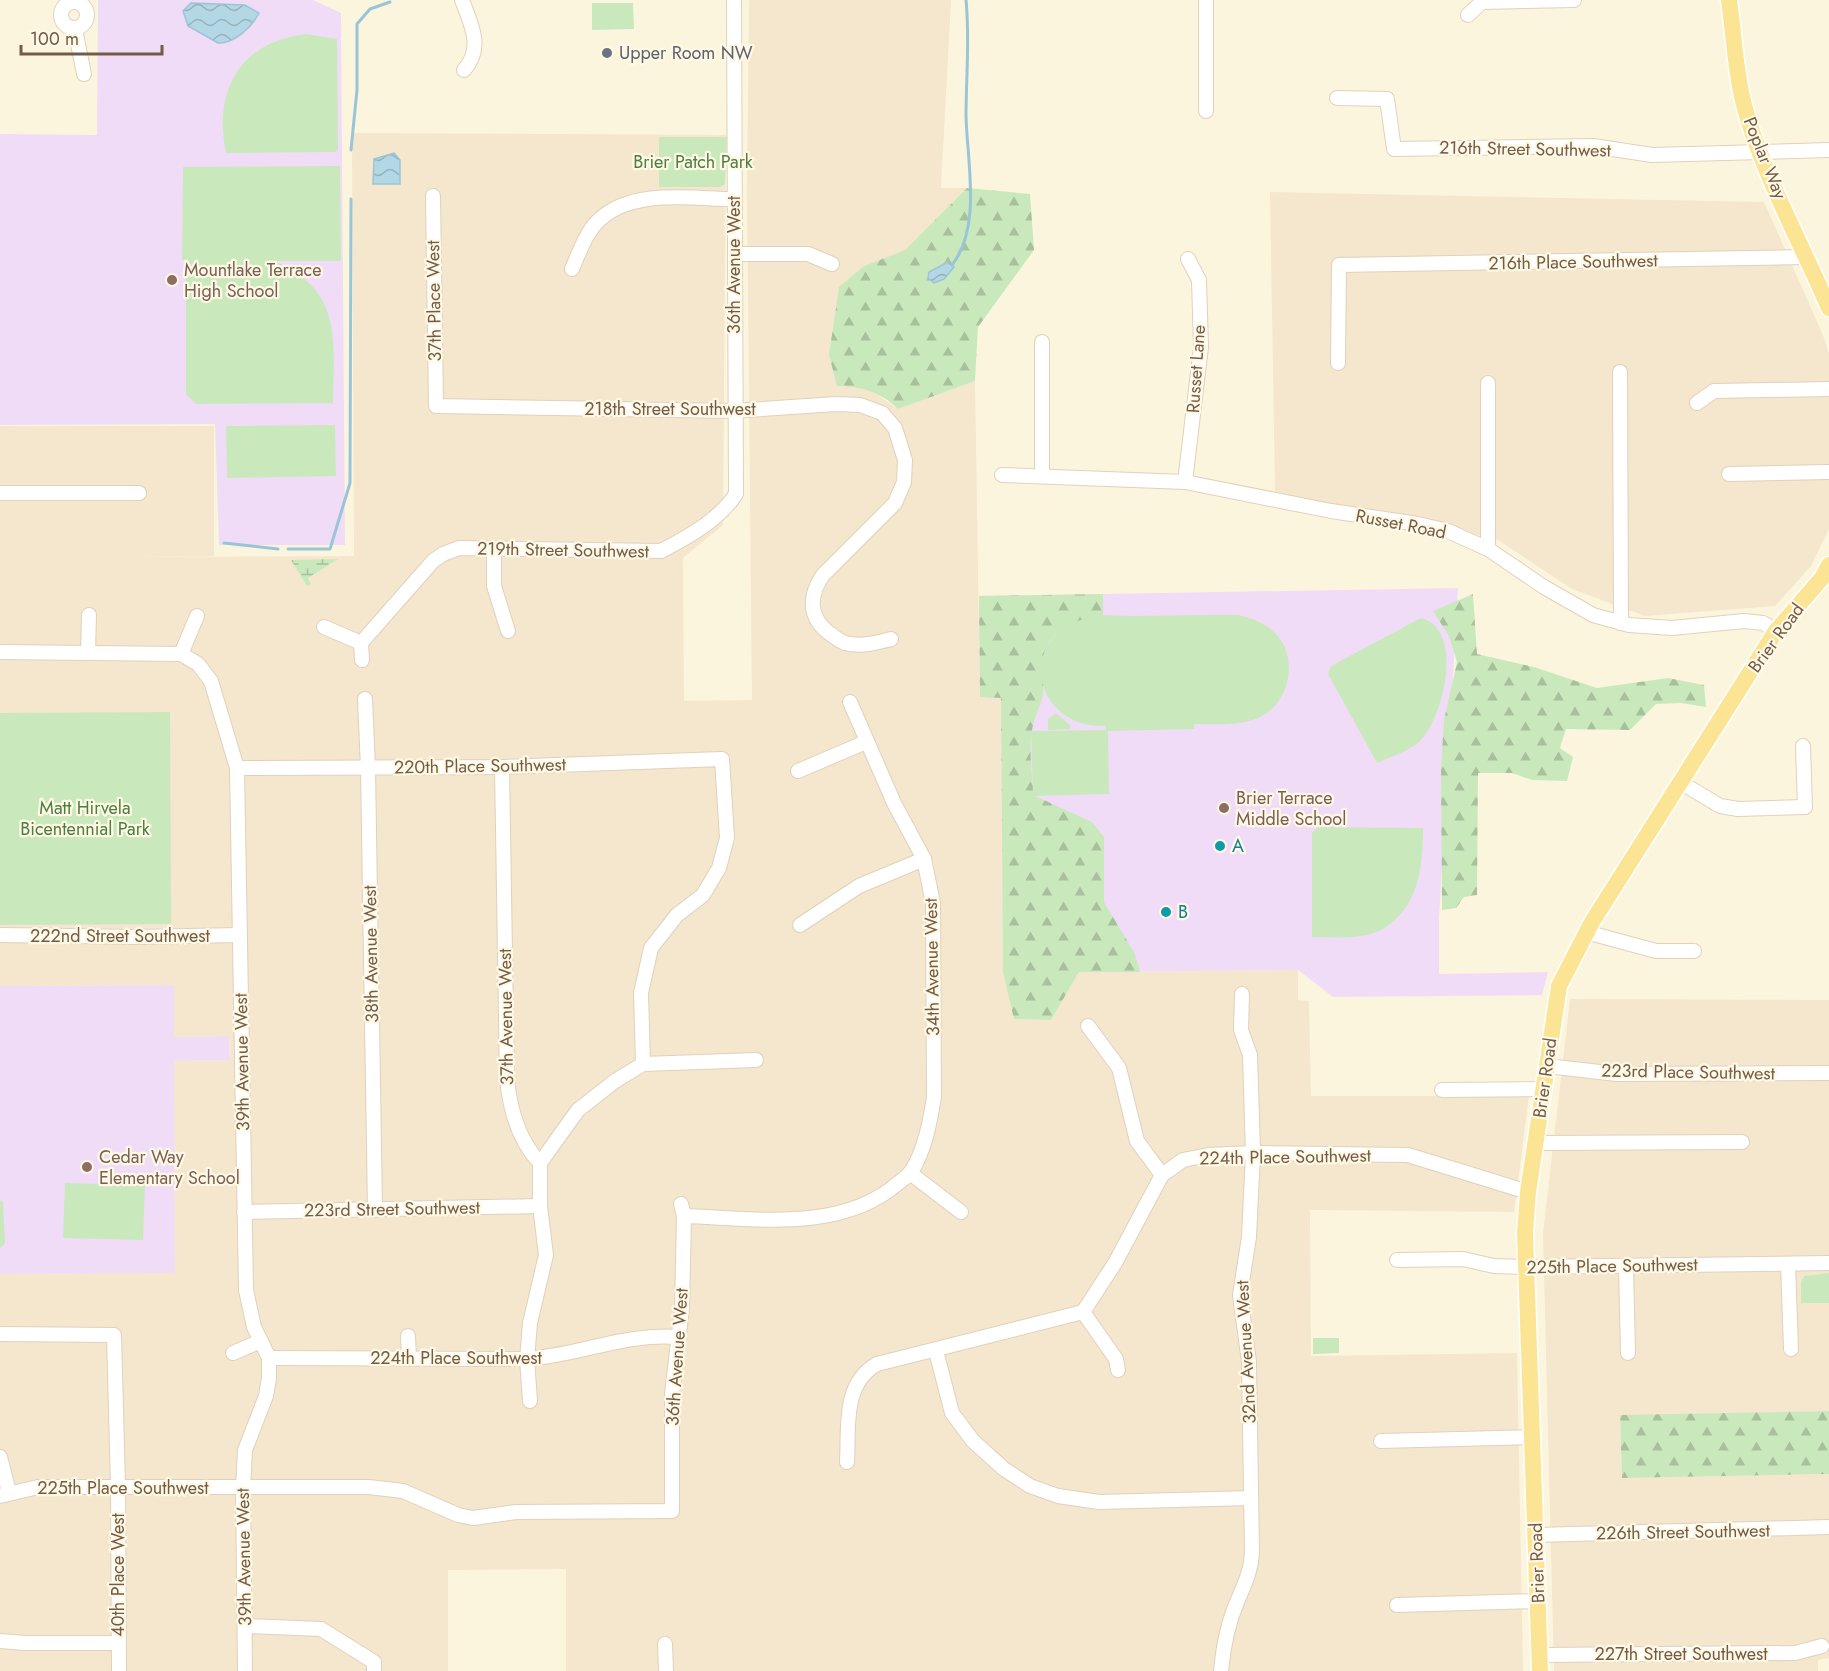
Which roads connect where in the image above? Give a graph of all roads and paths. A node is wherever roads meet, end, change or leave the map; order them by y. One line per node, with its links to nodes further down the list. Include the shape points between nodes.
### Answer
1 (462, 0): 9 (street, via 476,41 474,55)
2 (734, 0): 16 (street, 36th Avenue West)
3 (1206, 0): 12 (street)
4 (1574, 0): 7 (street, via 1482,2)
5 (1729, 0): 14 (main road, Poplar Way, via 1738,79)
6 (81, 2): 8 (street, via 88,17); 8 (street, via 68,4 61,14 65,25)
7 (1468, 15)
8 (75, 28): 10 (street)
9 (464, 70)
10 (84, 74)
11 (1337, 98): 14 (street, 216th Street Southwest, via 1387,99 1394,149 1593,146 1652,155)
12 (1206, 111)
13 (1829, 150): 14 (street, 216th Street Southwest)
14 (1760, 152): 18 (main road, Poplar Way)
15 (433, 196): 29 (street, 37th Place West)
16 (734, 199): 17 (street, 36th Avenue West); 21 (street, via 646,199 620,206 598,221)
17 (735, 254): 20 (street, via 808,254); 30 (street, 36th Avenue West)
18 (1807, 257): 22 (main road, Poplar Way); 24 (street, 216th Place Southwest, via 1340,265)
19 (1188, 259): 35 (street, Russet Lane, via 1199,280 1201,347)
20 (832, 264)
21 (572, 269)
22 (1829, 308)
23 (1042, 342): 34 (street)
24 (1338, 363)
25 (1620, 372): 44 (street)
26 (1488, 382): 40 (street)
27 (1829, 389): 28 (street, via 1714,391)
28 (1697, 403)
29 (436, 406): 30 (street, 218th Street Southwest)
30 (734, 411): 38 (street, 36th Avenue West); 48 (street, 218th Street Southwest, via 860,405 882,413 895,428 905,460 904,482 895,503 823,575 814,588 812,604 818,625 842,643 869,645)
31 (1829, 472): 32 (street)
32 (1729, 474)
33 (1002, 475): 34 (street, Russet Road)
34 (1042, 476): 35 (street, Russet Road)
35 (1185, 482): 40 (street, Russet Road, via 1438,528)
36 (0, 493): 37 (street)
37 (139, 493)
38 (736, 494): 39 (street, 219th Street Southwest, via 726,509 661,551)
39 (494, 549): 46 (street, via 494,586); 49 (street, 219th Street Southwest, via 459,549 433,561)
40 (1488, 549): 44 (street, Russet Road, via 1593,615)
41 (1829, 565): 47 (main road, Brier Road)
42 (89, 615): 51 (street)
43 (197, 616): 52 (street)
44 (1621, 623): 47 (street, Russet Road, via 1672,628 1744,621 1763,623)
45 (324, 627): 49 (street)
46 (508, 631)
47 (1776, 631): 62 (main road, Brier Road)
48 (891, 639)
49 (361, 643): 53 (street)
50 (0, 652): 51 (street)
51 (88, 652): 52 (street)
52 (181, 654): 59 (street, 39th Avenue West, via 198,664 211,681)
53 (362, 660)
54 (365, 699): 60 (street, 38th Avenue West)
55 (850, 702): 56 (street, 34th Avenue West)
56 (866, 742): 61 (street); 63 (street, 34th Avenue West)
57 (1803, 746): 62 (street, via 1809,813 1720,806)
58 (502, 767): 60 (street, 220th Place Southwest); 72 (street, 220th Place Southwest, via 722,759 725,848 719,868 703,895 677,915 651,948 641,993); 80 (street, 37th Avenue West, via 507,1079 520,1135 527,1150)
59 (237, 768): 60 (street, 220th Place Southwest); 66 (street, 39th Avenue West)
60 (368, 768): 85 (street, 38th Avenue West)
61 (798, 771)
62 (1680, 782): 65 (main road, Brier Road)
63 (924, 859): 64 (street, via 859,886); 81 (street, 34th Avenue West, via 933,903 934,1097 929,1128)
64 (800, 925)
65 (1586, 932): 68 (street, via 1656,951); 73 (main road, Brier Road, via 1559,986)
66 (240, 934): 67 (street, 222nd Street Southwest); 86 (street, 39th Avenue West)
67 (0, 935)
68 (1694, 951)
69 (1242, 994): 79 (street, 32nd Avenue West, via 1241,1030 1250,1055)
70 (1088, 1026): 82 (street, via 1119,1068 1137,1141)
71 (756, 1060): 72 (street)
72 (643, 1064): 80 (street, via 578,1110)
73 (1547, 1066): 74 (street, 223rd Place Southwest, via 1617,1074); 75 (main road, Brier Road)
74 (1829, 1073)
75 (1544, 1089): 76 (street); 77 (main road, Brier Road)
76 (1442, 1090)
77 (1536, 1143): 78 (street); 83 (main road, Brier Road)
78 (1742, 1143)
79 (1253, 1154): 82 (street, 224th Place Southwest, via 1182,1160); 83 (street, 224th Place Southwest, via 1408,1155); 114 (street, 32nd Avenue West, via 1250,1237 1240,1295 1249,1362)
80 (540, 1163): 84 (street)
81 (910, 1173): 87 (street); 96 (street, 36th Avenue West, via 890,1191 855,1209 827,1216 741,1217 682,1210 682,1308)
82 (1162, 1175): 93 (street, 224th Place Southwest, via 1115,1263)
83 (1528, 1192): 92 (main road, Brier Road)
84 (540, 1206): 85 (street, 223rd Street Southwest); 104 (street, via 546,1255)
85 (375, 1210): 86 (street, 223rd Street Southwest)
86 (244, 1212): 97 (street, 39th Avenue West, via 246,1290)
87 (961, 1212)
88 (1397, 1260): 92 (street, 225th Place Southwest, via 1463,1259 1494,1266)
89 (1829, 1263): 90 (street, 225th Place Southwest)
90 (1788, 1264): 91 (street, 225th Place Southwest); 98 (street)
91 (1626, 1266): 92 (street, 225th Place Southwest); 101 (street)
92 (1526, 1267): 107 (main road, Brier Road)
93 (1083, 1312): 99 (street); 105 (street, via 1116,1359)
94 (0, 1334): 111 (street, 40th Place West, via 114,1335)
95 (408, 1336): 103 (street)
96 (678, 1337): 104 (street, 224th Place Southwest, via 620,1339 566,1355); 115 (street, 36th Avenue West, via 672,1394)
97 (261, 1341): 100 (street); 102 (street, 39th Avenue West)
98 (1791, 1349)
99 (936, 1351): 110 (street, via 877,1364 864,1371 851,1393); 114 (street, via 952,1413 973,1441 1030,1486 1058,1496 1099,1502)
100 (233, 1353)
101 (1628, 1353)
102 (268, 1358): 103 (street, 224th Place Southwest); 112 (street, 39th Avenue West, via 266,1396 245,1450)
103 (409, 1359): 104 (street, 224th Place Southwest)
104 (527, 1359): 106 (street)
105 (1119, 1370)
106 (530, 1401)
107 (1531, 1437): 108 (street); 117 (main road, Brier Road)
108 (1381, 1441)
109 (0, 1457): 113 (street)
110 (847, 1462)
111 (118, 1486): 112 (street, 225th Place Southwest); 113 (street, 225th Place Southwest, via 38,1487); 122 (street, 40th Place West)
112 (243, 1488): 115 (street, 225th Place Southwest, via 388,1488 473,1518 516,1512); 120 (street, 39th Avenue West)
113 (5, 1494)
114 (1251, 1498): 130 (street, 32nd Avenue West, via 1251,1569 1236,1604)
115 (672, 1511)
116 (1829, 1527): 117 (street, 226th Street Southwest)
117 (1536, 1535): 118 (main road, Brier Road)
118 (1538, 1601): 119 (street); 125 (main road, Brier Road)
119 (1396, 1605)
120 (245, 1626): 126 (street, via 321,1629); 128 (street, 39th Avenue West)
121 (0, 1641): 122 (street)
122 (118, 1642): 127 (street, 40th Place West)
123 (665, 1644): 129 (street)
124 (1822, 1646): 125 (street, 227th Street Southwest, via 1795,1653)
125 (1540, 1663)
126 (374, 1666)
127 (119, 1671)
128 (245, 1671)
129 (666, 1671)
130 (1221, 1671)

